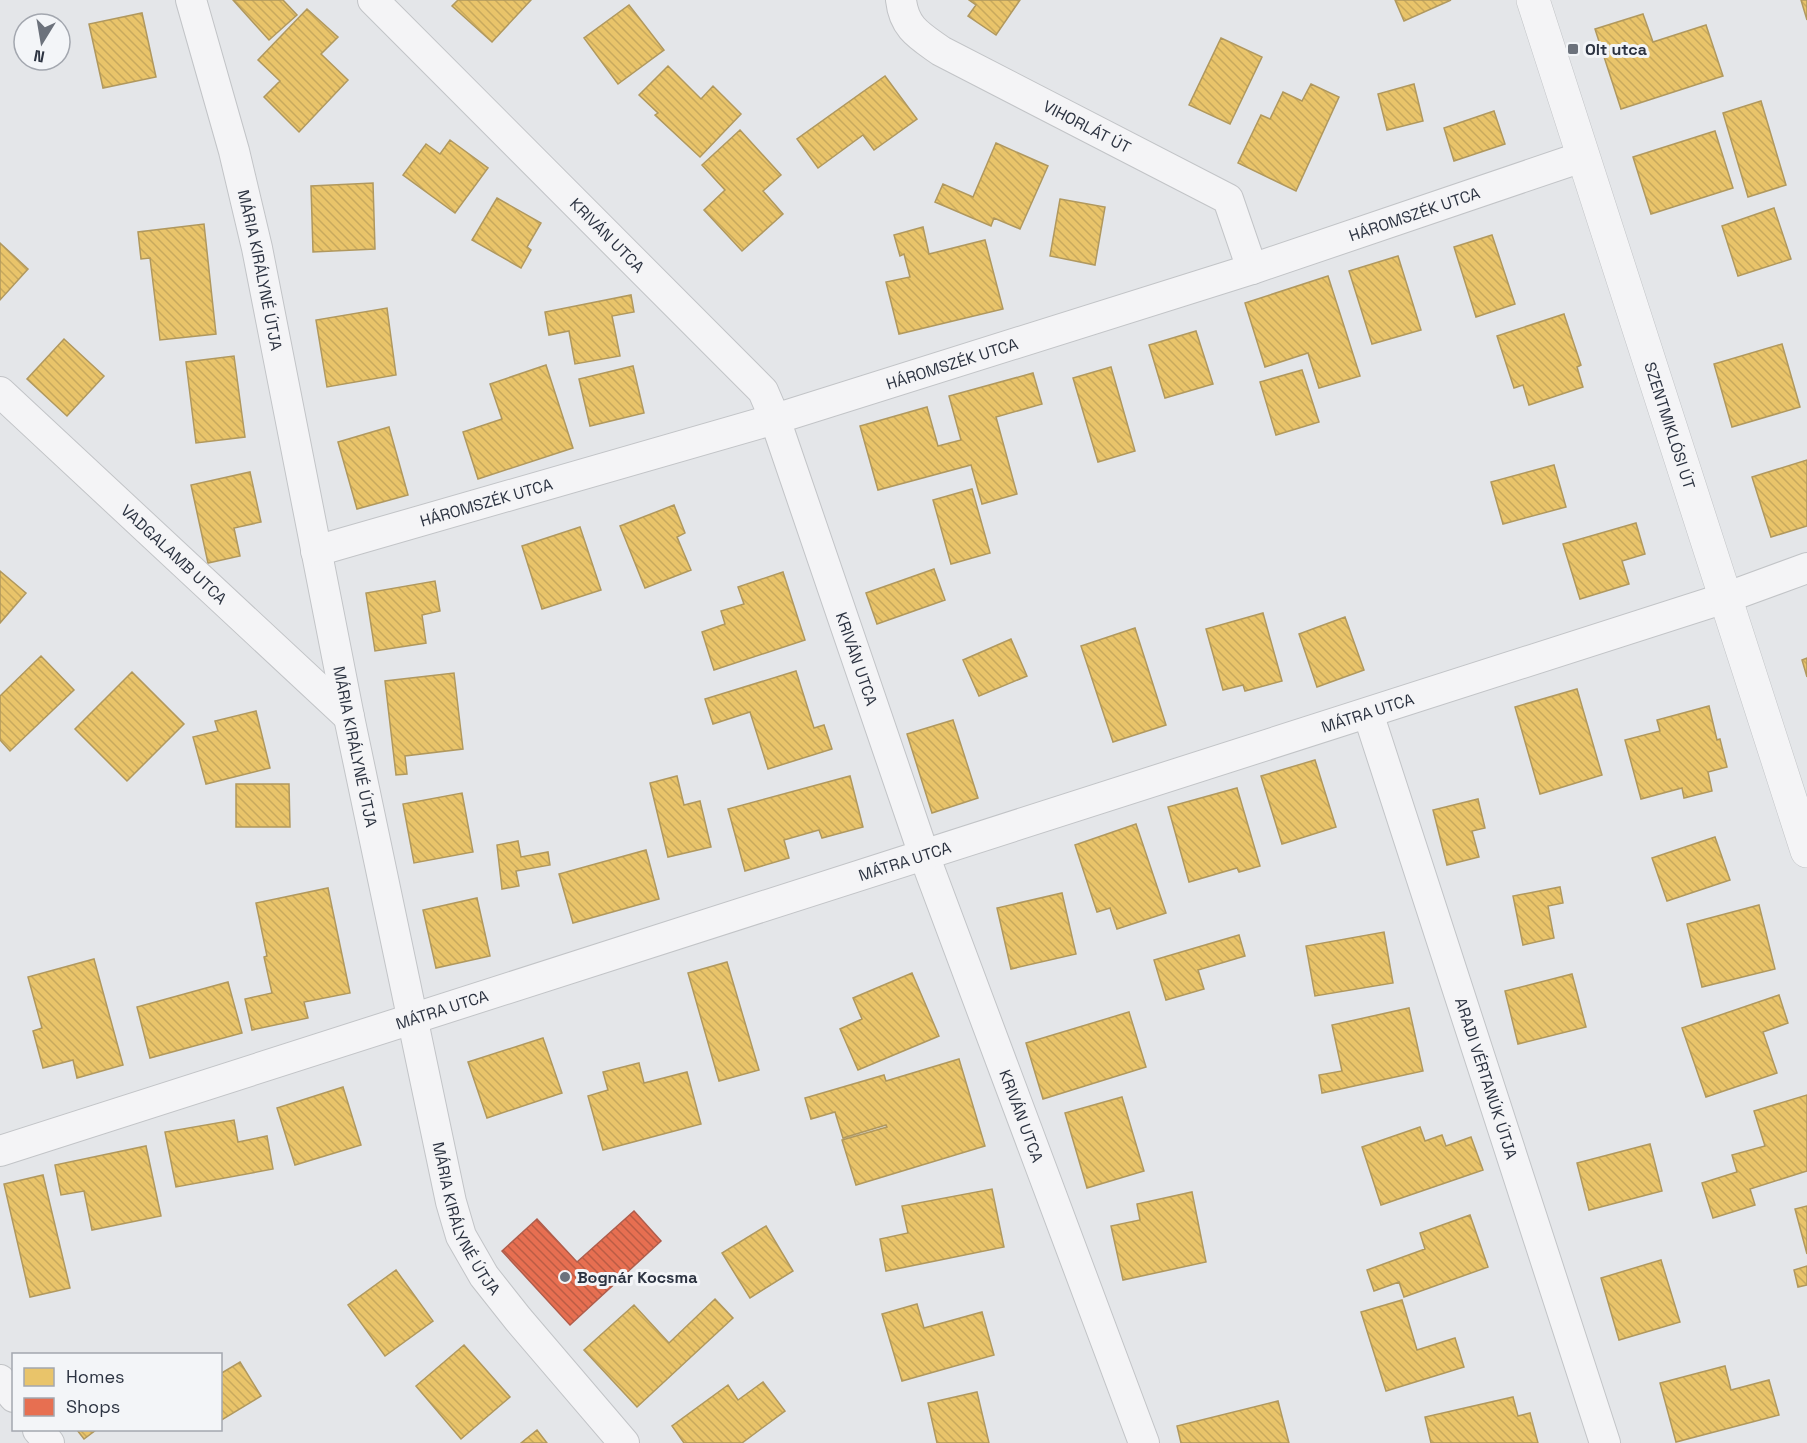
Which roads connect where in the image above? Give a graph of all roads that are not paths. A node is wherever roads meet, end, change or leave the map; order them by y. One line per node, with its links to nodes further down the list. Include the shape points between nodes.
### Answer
1 (191, 0): 9 (street, MÁRIA KIRÁLYNÉ ÚTJA, via 257,248)
2 (373, 0): 8 (street, KRIVÁN UTCA, via 763,391)
3 (901, 0): 6 (street, VIHORLÁT ÚT, via 914,32 941,51 1228,199)
4 (1533, 0): 5 (street, SZENTMIKLÓSI ÚT)
5 (1582, 157): 6 (street, HÁROMSZÉK UTCA); 11 (street, SZENTMIKLÓSI ÚT)
6 (1252, 269): 8 (street, HÁROMSZÉK UTCA)
7 (0, 393): 13 (street, VADGALAMB UTCA)
8 (775, 419): 9 (street, HÁROMSZÉK UTCA); 15 (street, KRIVÁN UTCA)
9 (316, 551): 13 (street, MÁRIA KIRÁLYNÉ ÚTJA)
10 (1807, 568): 11 (street, MÁTRA UTCA)
11 (1725, 598): 12 (street, MÁTRA UTCA); 14 (street, SZENTMIKLÓSI ÚT)
12 (1368, 713): 15 (street, MÁTRA UTCA); 24 (street, ARADI VÉRTANÚK ÚTJA)
13 (349, 717): 16 (street, MÁRIA KIRÁLYNÉ ÚTJA)
14 (1807, 851)
15 (924, 855): 16 (street, MÁTRA UTCA); 23 (street, KRIVÁN UTCA)
16 (413, 1019): 17 (street, MÁTRA UTCA); 22 (street, MÁRIA KIRÁLYNÉ ÚTJA, via 461,1236 484,1276)
17 (0, 1151)
18 (0, 1380): 19 (street)
19 (12, 1395)
20 (39, 1431): 21 (street)
21 (49, 1443)
22 (624, 1443)
23 (1144, 1443)
24 (1605, 1443)

